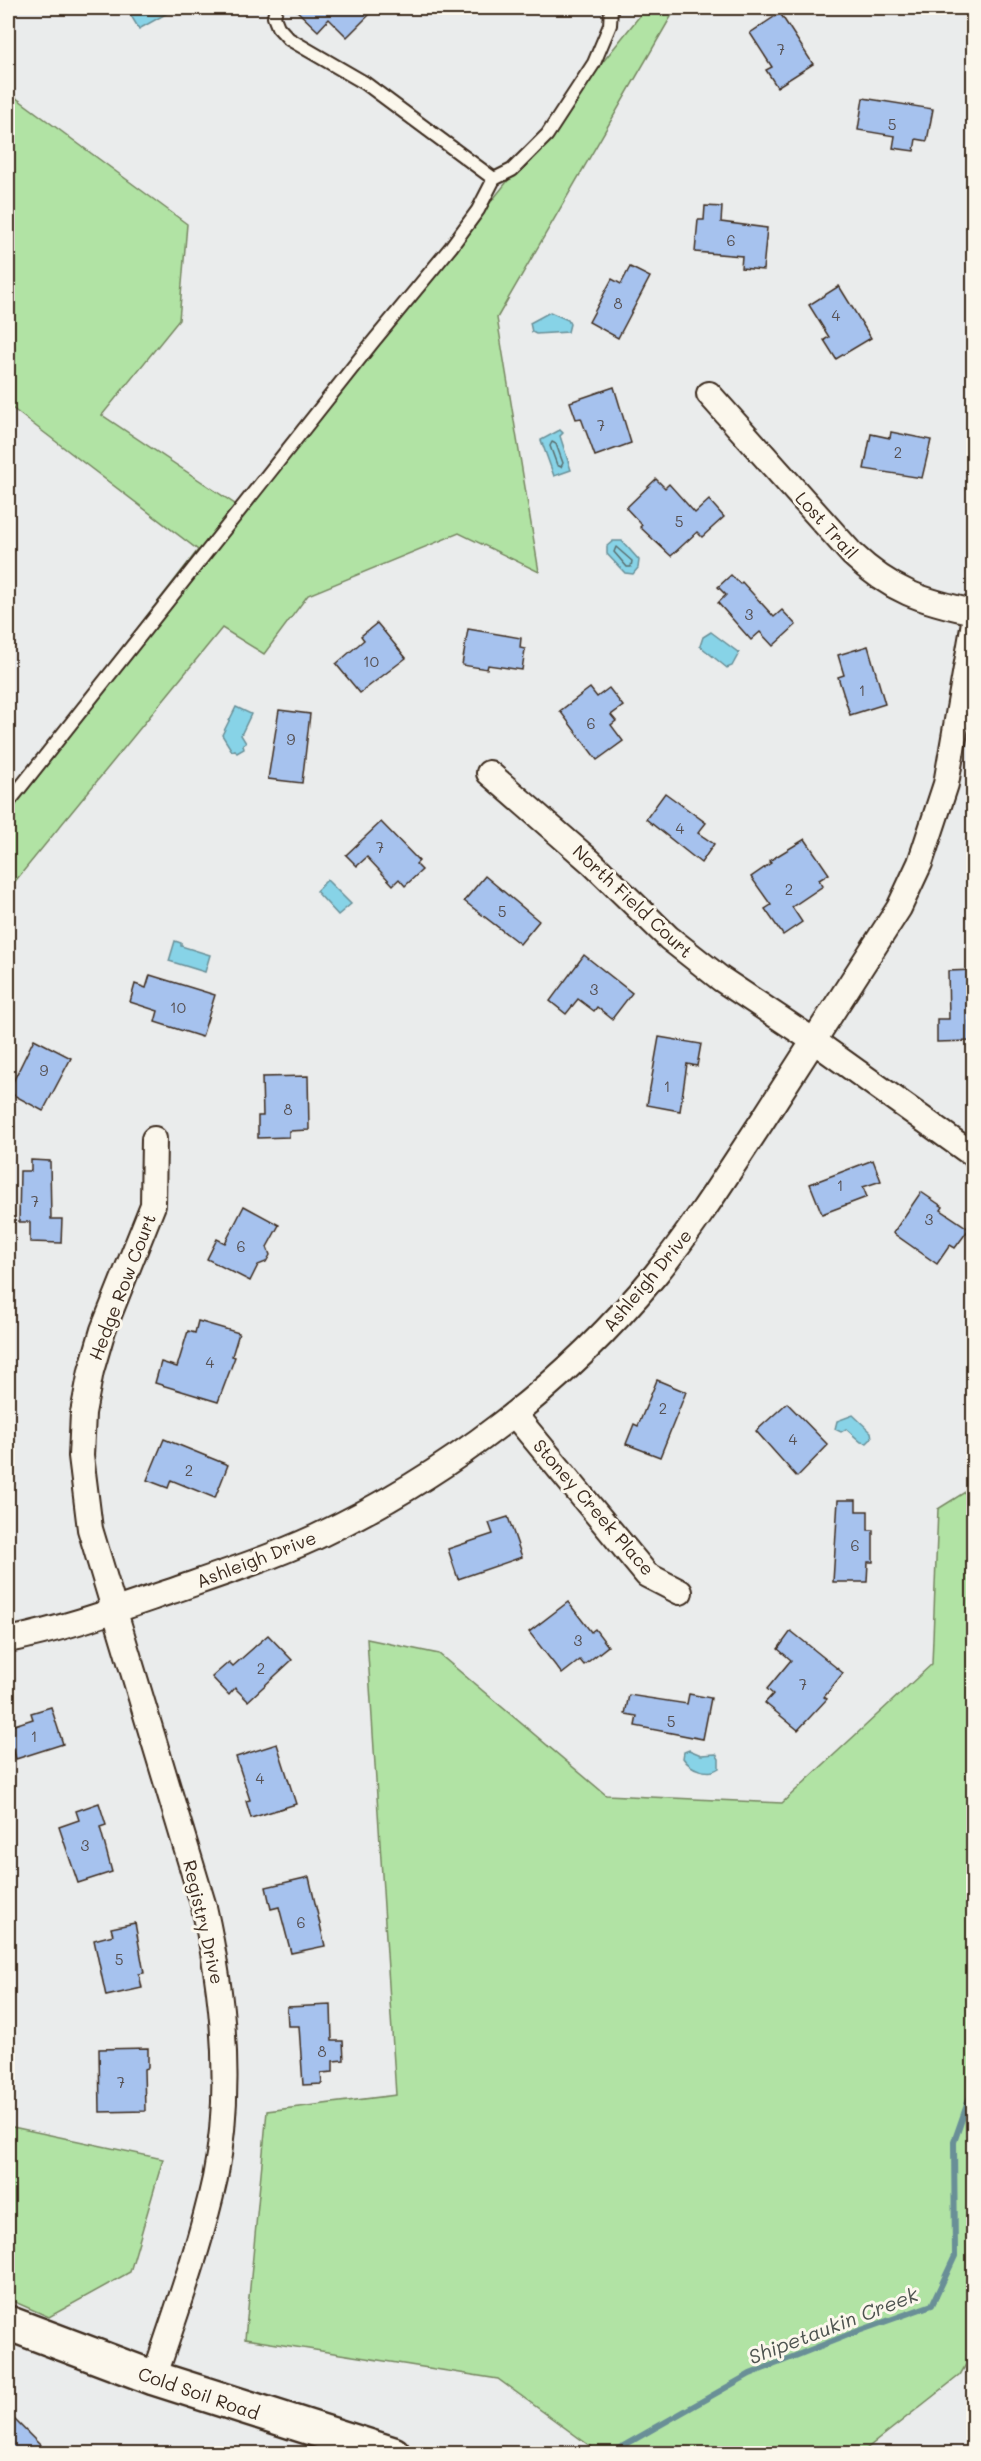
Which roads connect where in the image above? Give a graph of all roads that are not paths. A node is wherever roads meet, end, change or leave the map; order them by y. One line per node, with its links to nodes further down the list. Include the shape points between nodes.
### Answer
1 (276, 8): 3 (lane, via 274,17 288,39 365,83)
2 (611, 8): 3 (lane, via 610,25 594,63 572,100 547,135 512,170)
3 (494, 179): 8 (lane, via 478,210 451,247)
4 (709, 394): 5 (street, Lost Trail, via 874,575 924,601)
5 (974, 612)
6 (974, 621): 9 (street, Ashleigh Drive, via 946,784 920,863 899,908)
7 (489, 773): 9 (street, North Field Court, via 591,862 669,939)
8 (8, 803)
9 (814, 1041): 11 (street, North Field Court); 12 (street, Ashleigh Drive, via 697,1221 656,1274 572,1364)
10 (154, 1139): 14 (street, Hedge Row Court, via 153,1205 103,1330 83,1413 84,1493)
11 (974, 1153)
12 (514, 1414): 13 (street, Stoney Creek Place, via 647,1575); 14 (street, Ashleigh Drive, via 446,1464 374,1508 314,1538 252,1564)
13 (680, 1592)
14 (113, 1610): 15 (street, Ashleigh Drive); 17 (street, Registry Drive, via 204,1907 223,2014 223,2111 215,2176 203,2229)
15 (8, 1640)
16 (8, 2323): 17 (street, Cold Soil Road)
17 (154, 2378): 18 (street, Cold Soil Road)
18 (389, 2453)

